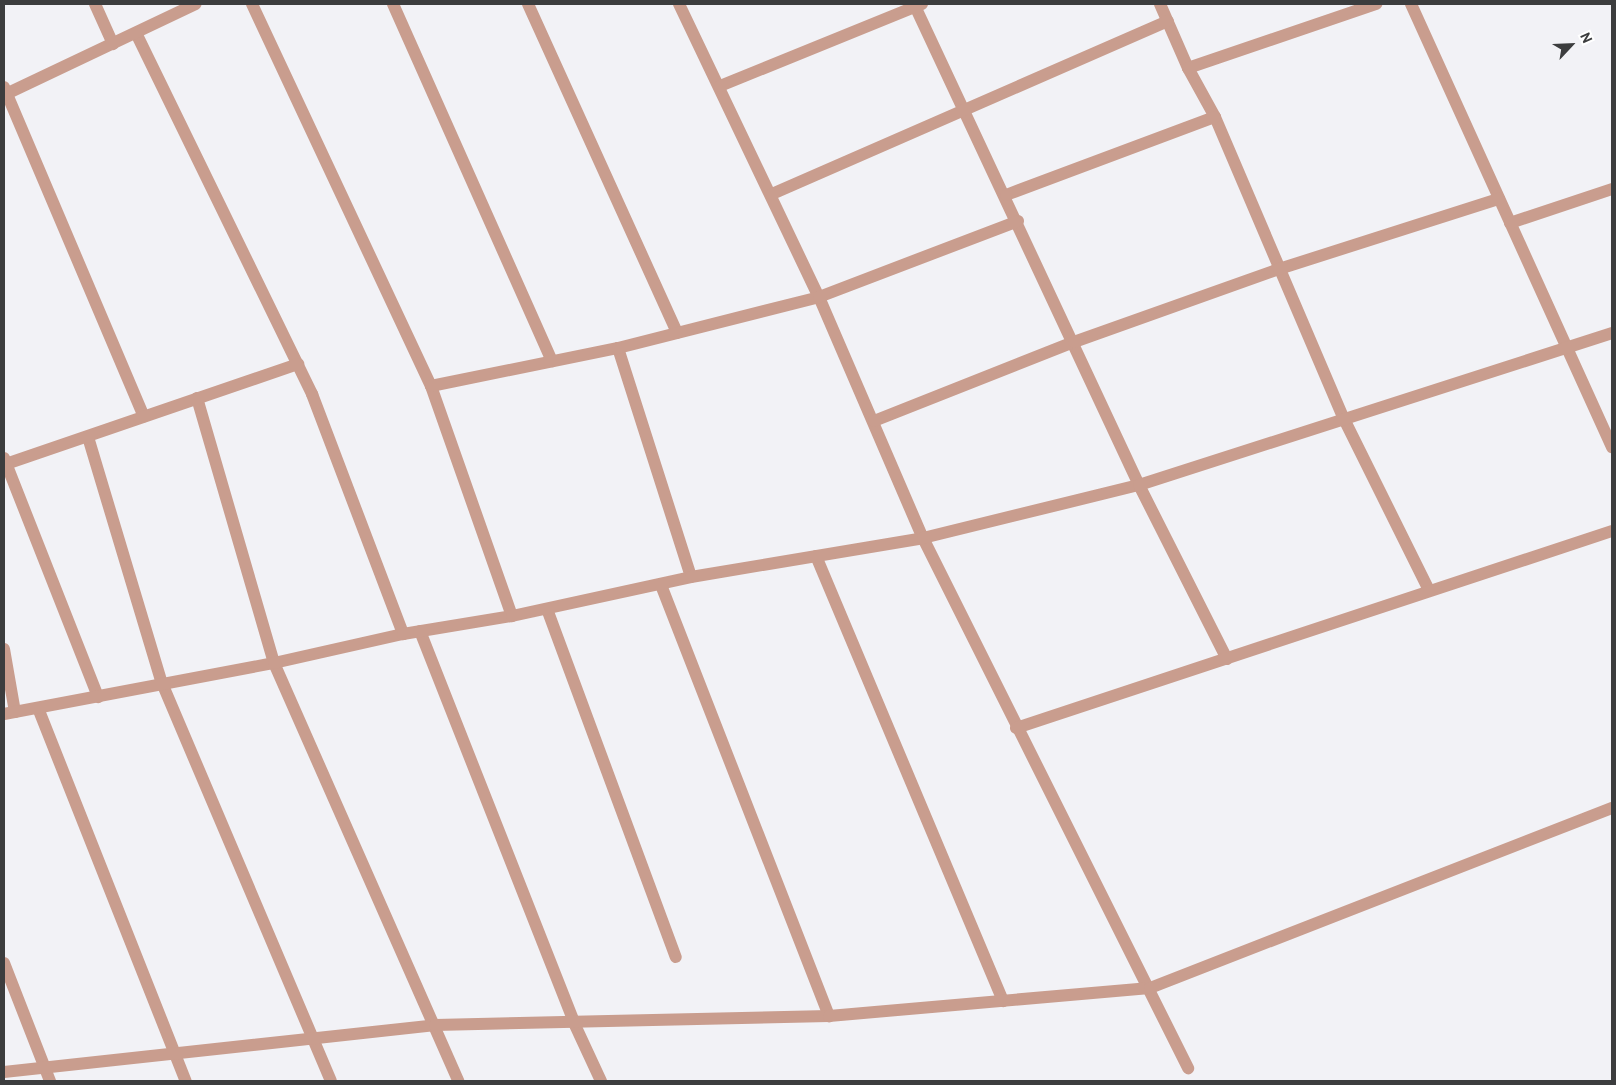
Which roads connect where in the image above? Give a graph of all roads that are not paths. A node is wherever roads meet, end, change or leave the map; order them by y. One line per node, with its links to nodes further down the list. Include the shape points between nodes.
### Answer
1 (95, 4): 13 (street)
2 (196, 4): 12 (street)
3 (252, 4): 34 (street)
4 (393, 4): 32 (street)
5 (528, 4): 27 (street)
6 (679, 4): 15 (street)
7 (1160, 4): 11 (street)
8 (1376, 4): 14 (street)
9 (1411, 4): 22 (street)
10 (917, 5): 15 (street); 17 (street)
11 (1168, 21): 14 (street); 17 (street)
12 (136, 33): 13 (street); 33 (street)
13 (113, 44): 16 (street)
14 (1188, 68): 18 (street)
15 (720, 86): 20 (street)
16 (5, 92): 36 (street)
17 (963, 112): 20 (street); 21 (street)
18 (1215, 117): 21 (street); 25 (street)
19 (1612, 189): 24 (street)
20 (772, 194): 26 (street)
21 (1006, 195): 23 (street)
22 (1499, 199): 24 (street); 25 (street)
23 (1018, 221): 26 (street); 29 (street)
24 (1510, 223): 31 (street)
25 (1279, 269): 29 (street); 37 (street)
26 (819, 297): 27 (street); 38 (street)
27 (677, 333): 30 (street)
28 (1612, 333): 31 (street)
29 (1074, 342): 38 (street); 42 (street)
30 (618, 348): 32 (street); 46 (street)
31 (1567, 348): 37 (street); 40 (street)
32 (552, 361): 34 (street)
33 (298, 364): 35 (street); 52 (street, via 346,479)
34 (431, 386): 50 (street)
35 (197, 398): 36 (street); 55 (street)
36 (144, 417): 39 (street)
37 (1344, 419): 42 (street); 48 (street)
38 (874, 421): 44 (street)
39 (88, 437): 41 (street); 56 (street)
40 (1612, 448)
41 (5, 461): 57 (street)
42 (1139, 485): 44 (street); 54 (street)
43 (1612, 531): 48 (street)
44 (923, 538): 45 (street); 60 (street)
45 (816, 556): 46 (street); 65 (street)
46 (691, 576): 47 (street)
47 (661, 585): 49 (street); 66 (street)
48 (1429, 590): 54 (street)
49 (547, 609): 50 (street); 62 (street)
50 (512, 616): 51 (street)
51 (420, 631): 52 (street); 68 (street)
52 (403, 634): 55 (street)
53 (4, 649): 59 (street)
54 (1227, 659): 60 (street)
55 (274, 663): 56 (street); 67 (street)
56 (162, 682): 57 (street); 69 (street)
57 (98, 696): 58 (street)
58 (38, 708): 59 (street); 70 (street)
59 (9, 713)
60 (1016, 728): 64 (street)
61 (1612, 808): 64 (street)
62 (676, 958)
63 (4, 963): 71 (street)
64 (1150, 988): 65 (street); 72 (street)
65 (1003, 1001): 66 (street)
66 (829, 1016): 68 (street)
67 (435, 1025): 68 (street); 69 (street); 77 (street)
68 (575, 1025): 78 (street)
69 (314, 1038): 70 (street); 76 (street)
70 (176, 1055): 71 (street); 75 (street)
71 (44, 1068): 73 (street); 74 (street)
72 (1188, 1068)
73 (4, 1072)
74 (50, 1081)
75 (186, 1081)
76 (331, 1081)
77 (458, 1081)
78 (601, 1081)

